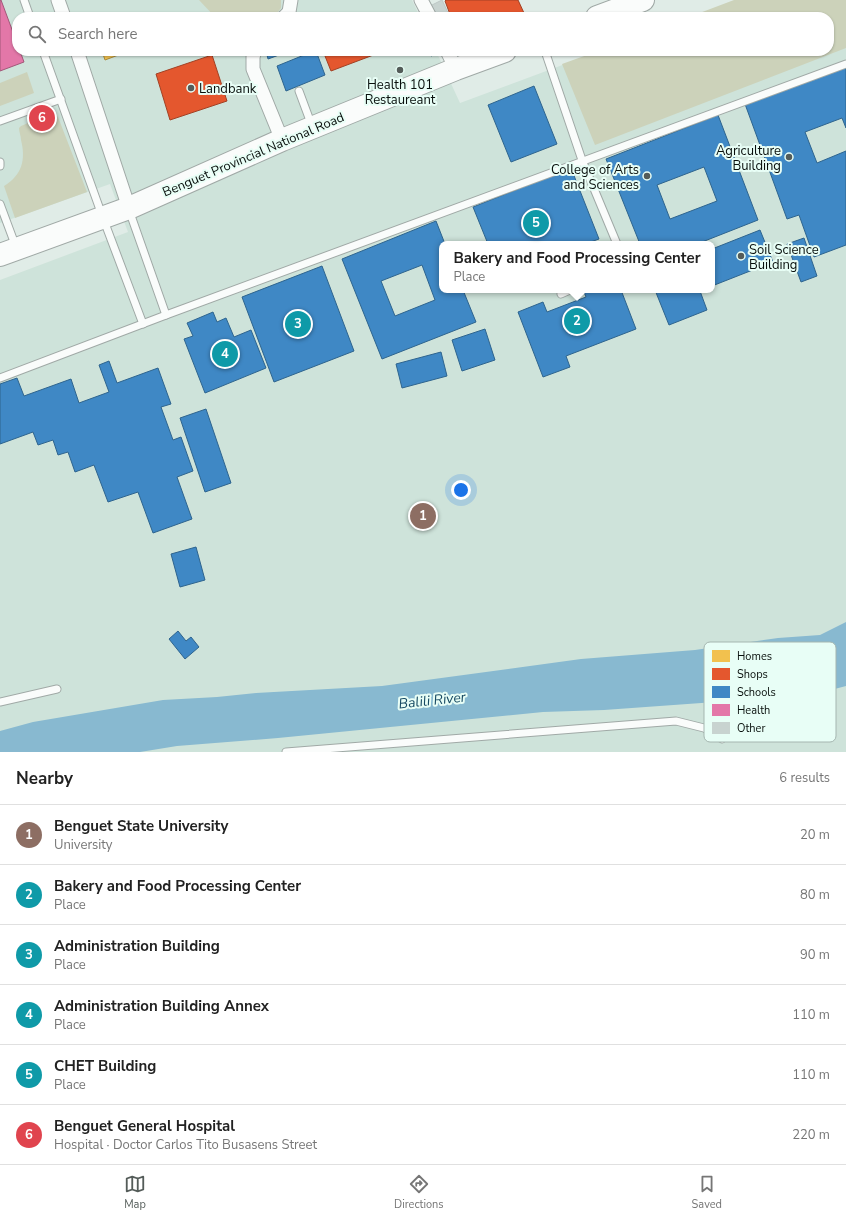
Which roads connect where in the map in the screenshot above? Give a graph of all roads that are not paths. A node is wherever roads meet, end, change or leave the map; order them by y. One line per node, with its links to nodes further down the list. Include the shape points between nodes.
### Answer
1 (24, 0): 6 (lane)
2 (58, 0): 7 (street)
3 (291, 0): 8 (street)
4 (421, 0): 9 (street)
5 (643, 0): 10 (highway)
6 (28, 12)
7 (62, 12)
8 (289, 12)
9 (427, 12)
10 (611, 12)
11 (45, 56): 19 (lane)
12 (79, 56): 27 (street)
13 (253, 56): 22 (street, via 253,69)
14 (475, 56): 16 (highway, Benguet Provincial National Road)
15 (546, 56): 23 (lane)
16 (451, 60): 21 (highway, Benguet Provincial National Road)
17 (846, 64): 23 (lane)
18 (299, 91): 21 (lane)
19 (61, 99): 20 (lane); 28 (lane)
20 (0, 121)
21 (312, 128): 22 (highway, Benguet Provincial National Road)
22 (282, 140): 27 (highway, Benguet Provincial National Road)
23 (582, 160): 29 (lane); 31 (lane)
24 (0, 162): 25 (lane)
25 (0, 166)
26 (0, 204): 30 (lane)
27 (128, 208): 28 (highway, Benguet Provincial National Road); 31 (lane)
28 (103, 218): 30 (highway, Benguet Provincial National Road); 32 (lane)
29 (615, 241)
30 (9, 252)
31 (166, 315): 32 (lane)
32 (143, 324): 33 (lane)
33 (0, 378)
34 (57, 689): 35 (lane)
35 (0, 702)
36 (704, 728): 37 (lane, via 676,721)
37 (286, 752)

